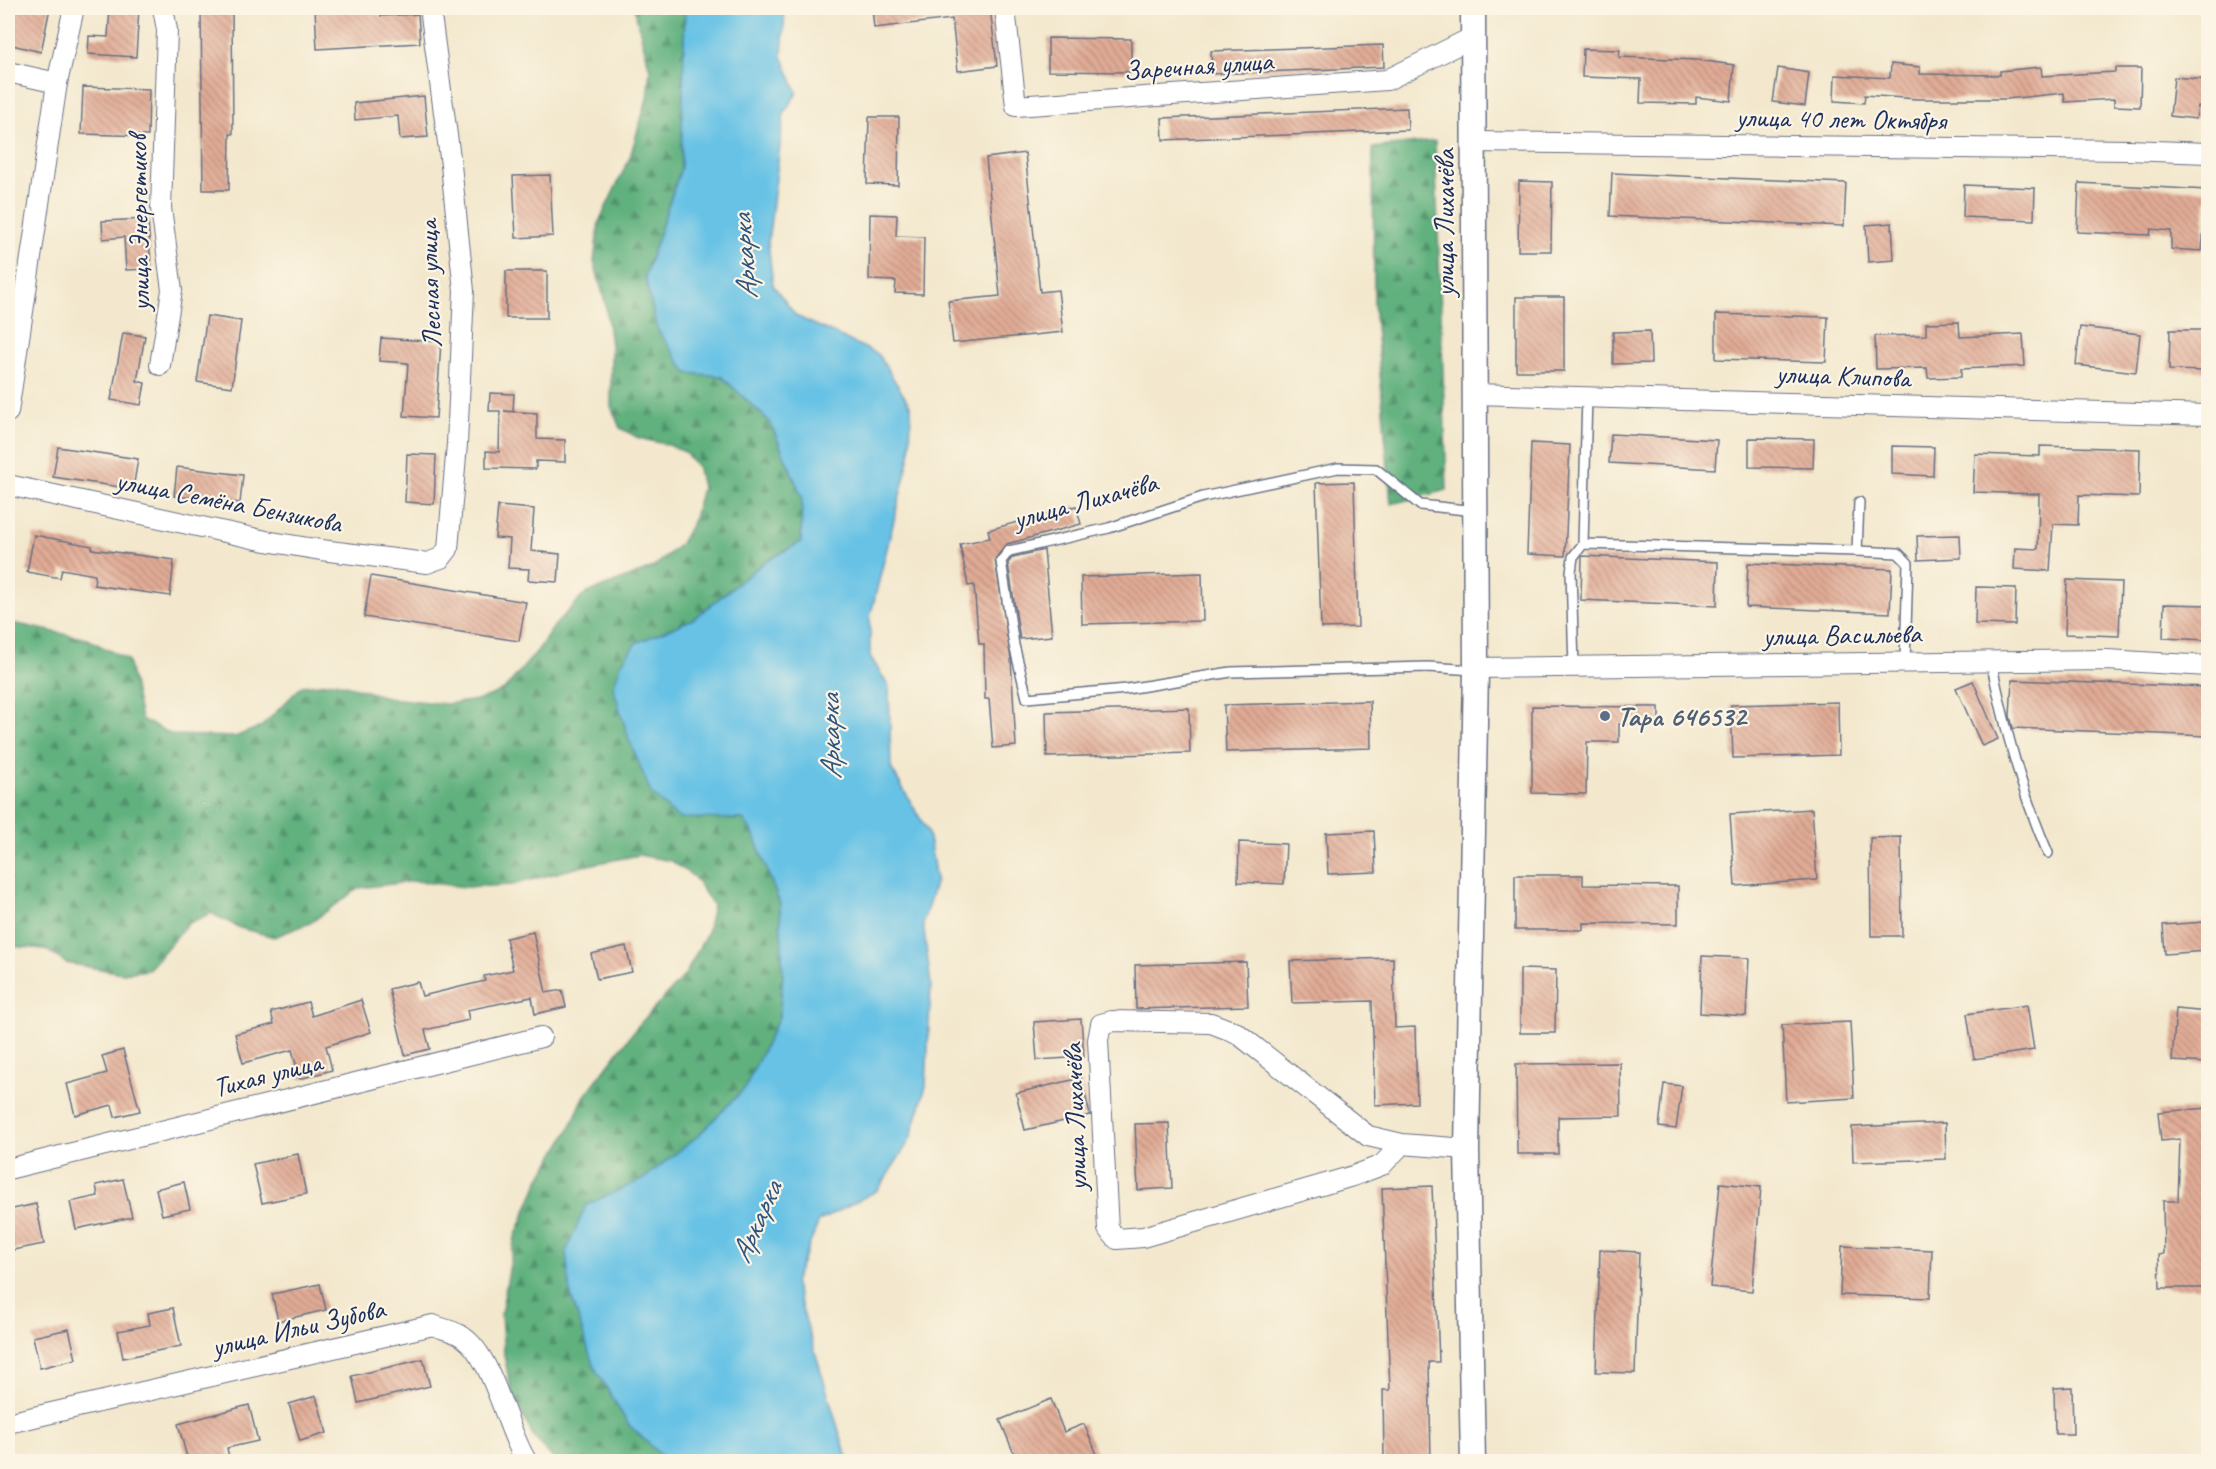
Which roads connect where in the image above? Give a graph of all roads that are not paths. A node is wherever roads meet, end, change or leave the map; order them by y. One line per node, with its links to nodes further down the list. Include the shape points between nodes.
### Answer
1 (74, 8): 8 (street)
2 (163, 8): 12 (street, улица Энергетиков, via 167,30 161,208 172,290)
3 (430, 8): 22 (street, Лесная улица, via 464,291 448,549)
4 (1005, 8): 6 (street, Заречная улица, via 1016,106 1387,80)
5 (1473, 8): 6 (street, улица Лихачёва)
6 (1473, 37): 9 (street, улица Лихачёва)
7 (8, 72): 8 (street)
8 (57, 83): 11 (street)
9 (1473, 142): 10 (street, улица 40 лет Октября); 13 (street, улица Лихачёва)
10 (2208, 153)
11 (13, 334): 15 (street)
12 (160, 365)
13 (1475, 394): 14 (street, улица Клипова); 19 (street, улица Лихачёва)
14 (1587, 396): 16 (street, улица Клипова); 20 (lane)
15 (8, 412)
16 (2208, 415)
17 (8, 485): 22 (street, улица Семёна Бензикова, via 321,550 427,563)
18 (1859, 502): 21 (lane)
19 (1476, 511): 27 (street, улица Лихачёва); 27 (lane, улица Лихачёва, via 1420,505 1376,469 1338,468 1203,497 1109,528 1009,551 1001,561 1027,698 1231,672)
20 (1583, 544): 21 (lane); 25 (lane, via 1573,557 1570,572)
21 (1857, 551): 23 (lane, via 1898,553 1908,563)
22 (441, 558)
23 (1905, 662): 24 (street, улица Васильева); 25 (street, улица Васильева)
24 (1991, 662): 26 (street, улица Васильева, via 2107,660); 28 (lane, via 2026,802)
25 (1574, 666): 27 (street, улица Васильева)
26 (2208, 666)
27 (1476, 669): 31 (street, улица Лихачёва)
28 (2048, 853)
29 (541, 1037): 32 (street, Тихая улица)
30 (1402, 1144): 30 (street, улица Лихачёва, via 1368,1136 1237,1033 1211,1023 1101,1024 1098,1040 1108,1229 1117,1239 1143,1238 1353,1176 1382,1165); 31 (street, улица Лихачёва)
31 (1467, 1149): 35 (street, улица Лихачёва)
32 (8, 1169)
33 (8, 1423): 34 (street, улица Ильи Зубова, via 433,1325 464,1337 475,1350)
34 (527, 1461)
35 (1473, 1461)

